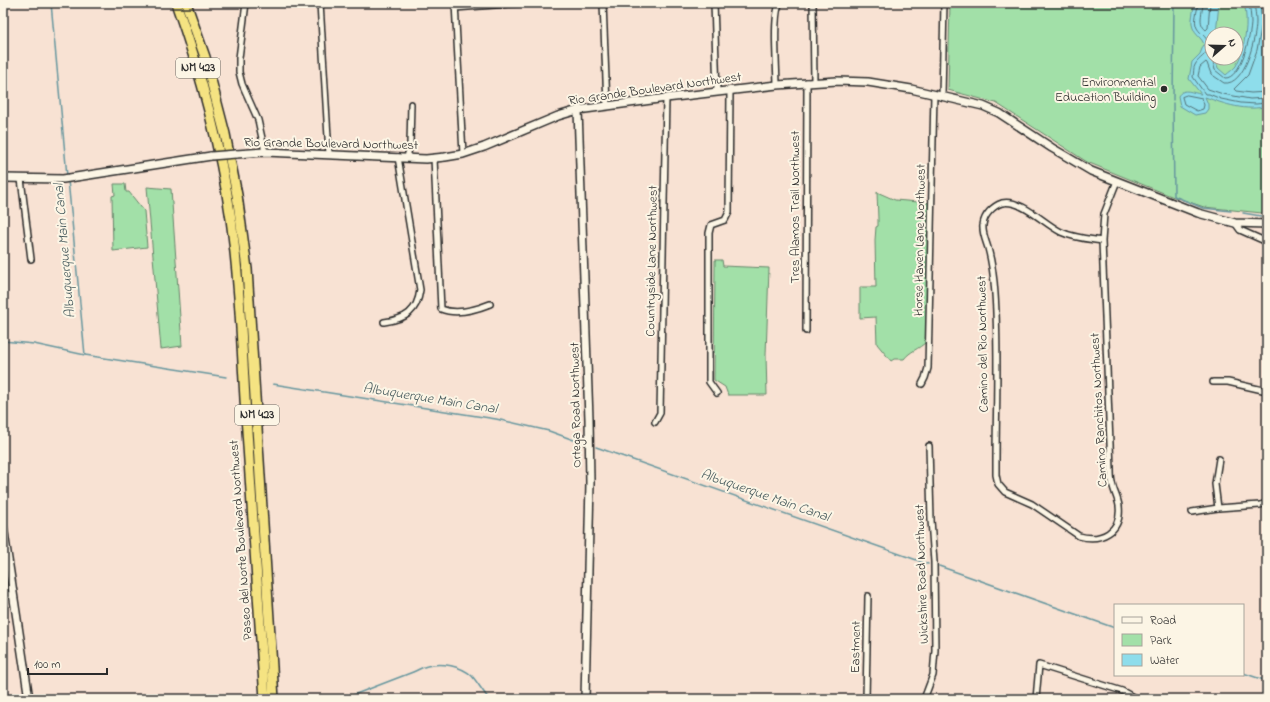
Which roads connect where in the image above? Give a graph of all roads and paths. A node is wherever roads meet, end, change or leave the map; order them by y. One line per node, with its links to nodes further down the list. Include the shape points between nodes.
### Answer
1 (176, 3): 55 (highway, Paseo del Norte Boulevard Northwest / NM 423, via 192,46 209,110 231,220 239,304)
2 (186, 3): 56 (highway, Paseo del Norte Boulevard Northwest / NM 423, via 205,57 225,134 246,261)
3 (246, 3): 22 (street, via 239,58 240,78 258,120)
4 (320, 3): 23 (street)
5 (522, 3): 11 (street)
6 (603, 3): 20 (street)
7 (714, 3): 15 (street)
8 (780, 3): 13 (street, via 776,19)
9 (813, 3): 12 (street, Tres Alamos Trail Northwest)
10 (944, 3): 17 (street)
11 (455, 5): 24 (street)
12 (810, 82): 13 (street, Rio Grande Boulevard Northwest); 16 (street, Rio Grande Boulevard Northwest, via 868,82); 38 (street, Tres Alamos Trail Northwest)
13 (777, 85): 14 (street, Rio Grande Boulevard Northwest)
14 (730, 90): 15 (street, Rio Grande Boulevard Northwest); 42 (street, via 729,212 725,220 711,225 708,233 709,382)
15 (717, 92): 18 (street, Rio Grande Boulevard Northwest)
16 (934, 94): 17 (street, Rio Grande Boulevard Northwest); 40 (street, Horse Haven Lane Northwest, via 928,368)
17 (942, 96): 30 (street, Rio Grande Boulevard Northwest, via 977,104 999,113 1091,171)
18 (666, 98): 20 (street, Rio Grande Boulevard Northwest); 43 (street, Countryside Lane Northwest, via 660,413)
19 (411, 104): 26 (street)
20 (608, 105): 21 (street, Rio Grande Boulevard Northwest)
21 (578, 110): 24 (street, Rio Grande Boulevard Northwest); 57 (street, Ortega Road Northwest, via 590,483)
22 (265, 152): 23 (street, Rio Grande Boulevard Northwest); 29 (street, Rio Grande Boulevard Northwest, bridge, via 211,156 68,179)
23 (329, 154): 25 (street, Rio Grande Boulevard Northwest)
24 (463, 154): 27 (street, Rio Grande Boulevard Northwest)
25 (398, 157): 26 (street, Rio Grande Boulevard Northwest); 37 (street, via 420,290 418,301 407,315)
26 (407, 158): 27 (street, Rio Grande Boulevard Northwest)
27 (434, 158): 36 (street, via 441,309 460,312)
28 (3, 178): 29 (street, Rio Grande Boulevard Northwest)
29 (22, 179): 35 (street)
30 (1117, 181): 31 (street, Rio Grande Boulevard Northwest, via 1198,213); 33 (street, Camino Ranchitos Northwest, via 1104,214)
31 (1235, 222): 32 (street, Rio Grande Boulevard Northwest); 34 (street, via 1240,230)
32 (1267, 224)
33 (1102, 241): 46 (street, Camino del Rio Northwest, via 1075,237 1060,231 1014,203 1003,203 994,207 986,216 983,225 984,238 993,272 996,310); 46 (street, Camino Ranchitos Northwest, via 1111,469 1119,506 1115,525 1105,536 1079,536 1032,504 1005,492)
34 (1267, 242)
35 (31, 259)
36 (490, 304)
37 (384, 322)
38 (806, 331)
39 (1213, 382): 41 (street, via 1228,382)
40 (922, 384)
41 (1267, 391)
42 (716, 393)
43 (654, 422)
44 (929, 446): 59 (street, Wickshire Road Northwest, via 935,650 933,675)
45 (1219, 460): 48 (street, via 1215,484)
46 (998, 484)
47 (1267, 503): 48 (street)
48 (1218, 508): 49 (street)
49 (1192, 512)
50 (3, 526): 52 (street)
51 (3, 593): 52 (street)
52 (13, 596): 54 (street)
53 (868, 596): 58 (street, Eastment)
54 (30, 699)
55 (265, 699)
56 (274, 699)
57 (585, 699)
58 (866, 699)
59 (924, 699)
60 (1036, 699): 61 (street, via 1039,665 1122,691)
61 (1133, 699)

